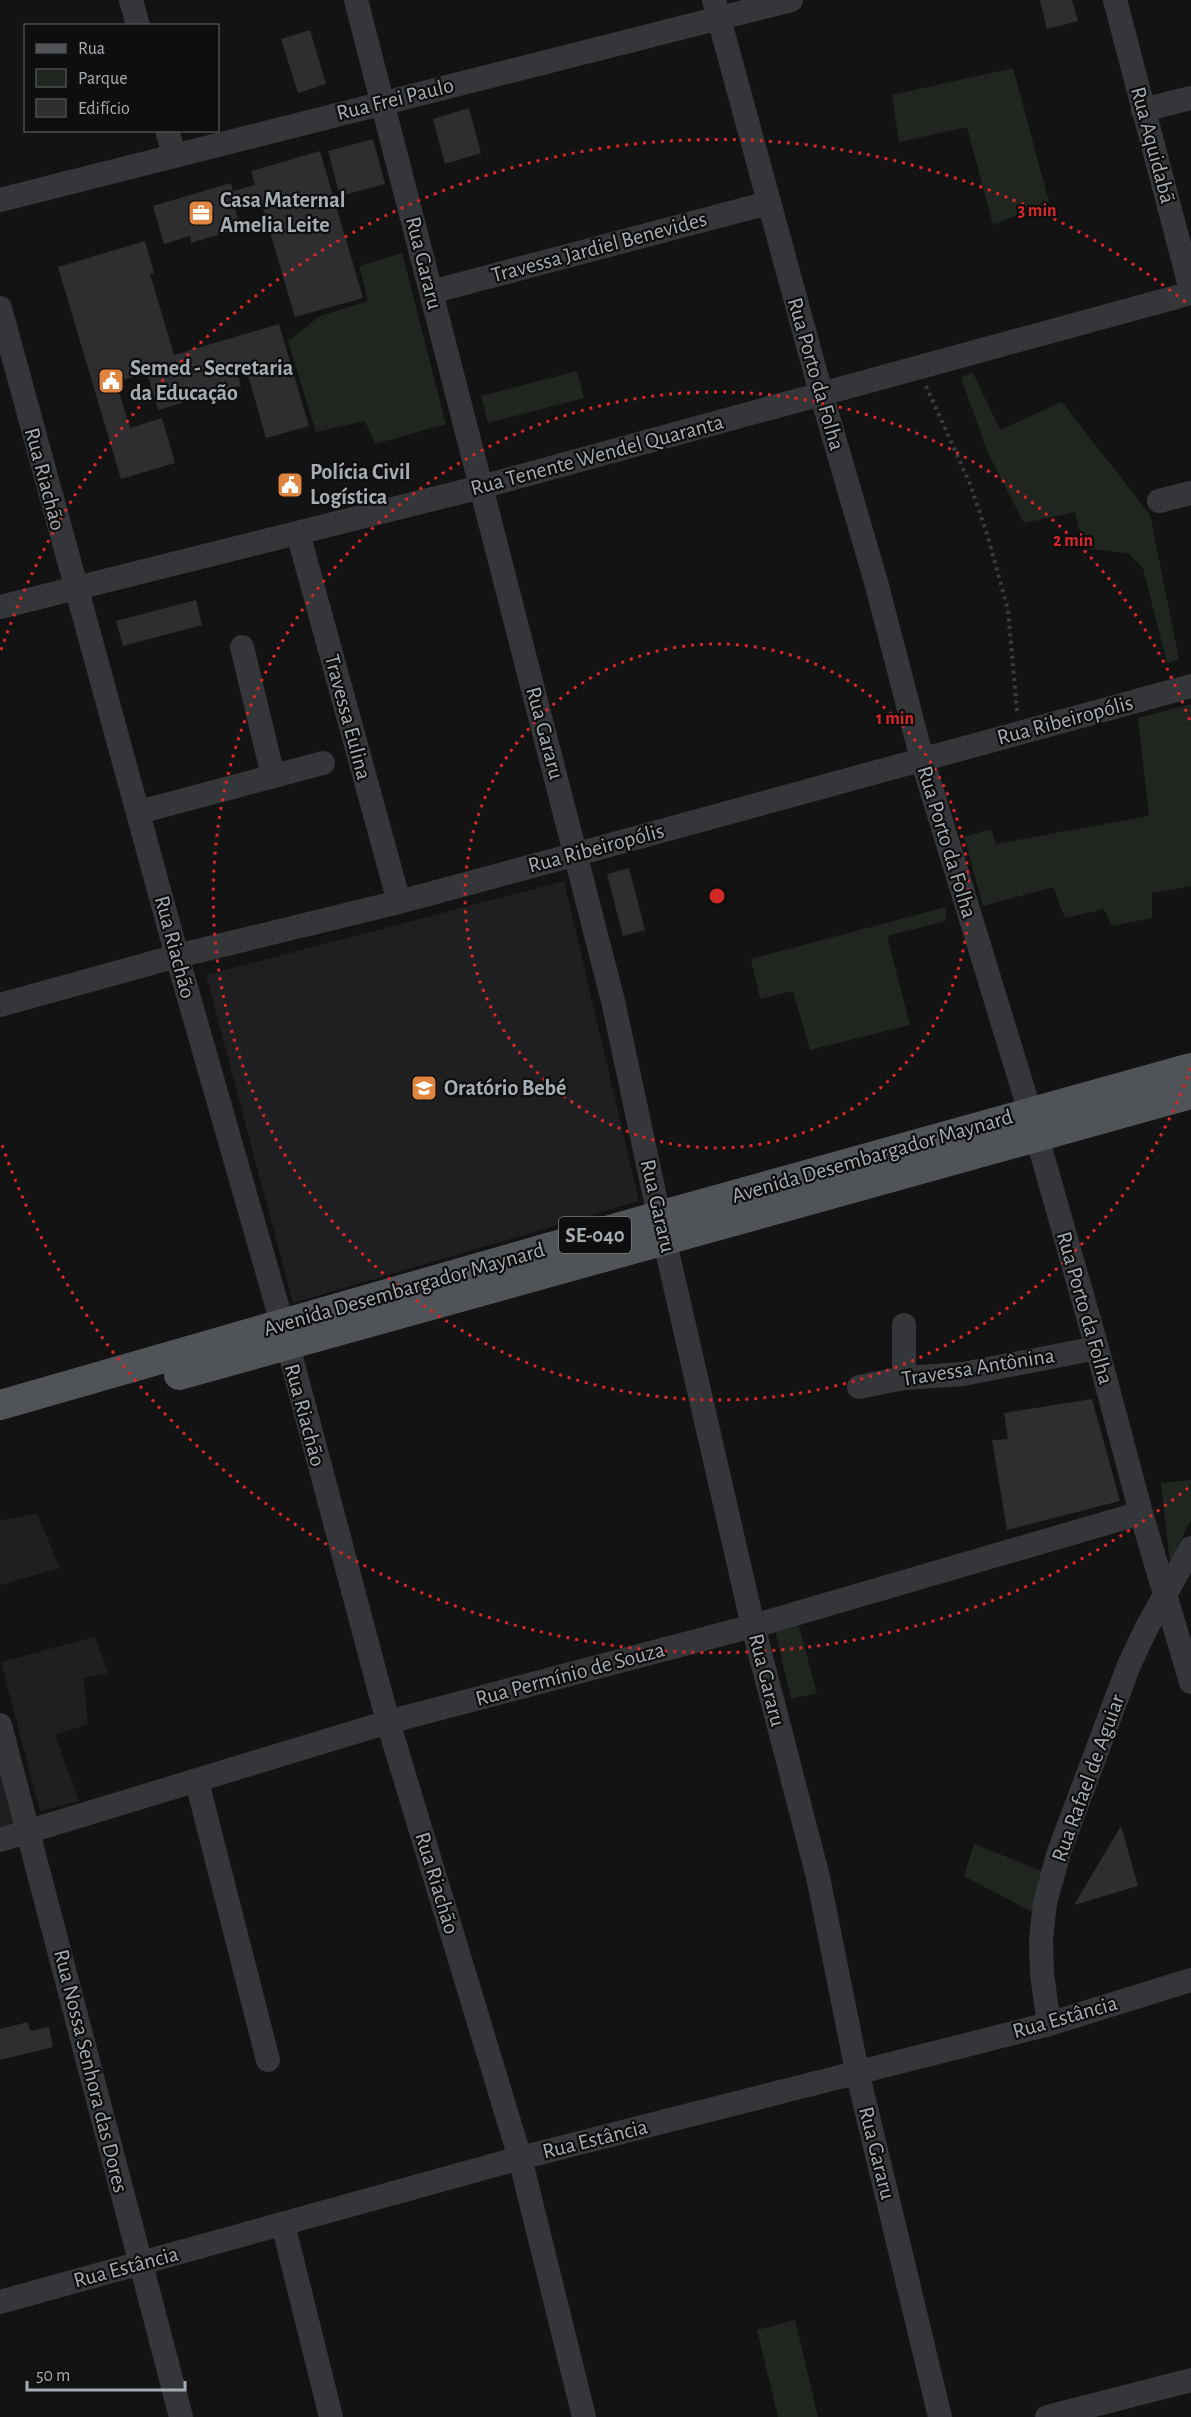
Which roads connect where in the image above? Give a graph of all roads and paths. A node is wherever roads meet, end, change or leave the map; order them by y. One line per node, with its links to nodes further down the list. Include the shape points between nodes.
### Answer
1 (131, 0): 6 (street)
2 (356, 0): 8 (street, Rua Gararu)
3 (791, 0): 5 (street, Rua Frei Paulo)
4 (1115, 0): 9 (street, Rua Aquidabã)
5 (716, 9): 8 (street, Rua Frei Paulo); 13 (street, Rua Porto da Folha)
6 (137, 24)
7 (1191, 99): 9 (street)
8 (381, 103): 11 (street, Rua Frei Paulo); 14 (street, Rua Gararu)
9 (1143, 110): 15 (street, Rua Aquidabã)
10 (168, 132): 11 (street)
11 (174, 155): 12 (street, Rua Frei Paulo)
12 (0, 200)
13 (768, 203): 14 (street, Travessa Jardiel Benevides); 18 (street, Rua Porto da Folha)
14 (431, 292): 19 (street, Rua Gararu)
15 (1191, 292): 17 (street, Rua Tenente Wendel Quaranta)
16 (0, 308): 23 (street, Rua Riachão)
17 (918, 369): 18 (street, Rua Tenente Wendel Quaranta); 27 (path, via 988,537 1008,610)
18 (821, 393): 19 (street, Rua Tenente Wendel Quaranta); 28 (street, Rua Porto da Folha)
19 (481, 487): 22 (street, Rua Tenente Wendel Quaranta); 32 (street, Rua Gararu)
20 (1191, 493): 21 (street)
21 (1159, 501)
22 (298, 533): 23 (street, Rua Tenente Wendel Quaranta); 33 (street, Travessa Eulina)
23 (75, 587): 24 (street, Rua Tenente Wendel Quaranta); 31 (street, Rua Riachão)
24 (0, 608)
25 (242, 647): 30 (street)
26 (1191, 686): 27 (street, Rua Ribeiropólis)
27 (1018, 733): 28 (street, Rua Ribeiropólis)
28 (922, 759): 32 (street, Rua Ribeiropólis); 38 (street, Rua Porto da Folha)
29 (323, 763): 30 (street)
30 (273, 776): 31 (street)
31 (139, 812): 34 (street, Rua Riachão)
32 (577, 854): 33 (street, Rua Ribeiropólis); 39 (street, Rua Gararu)
33 (399, 902): 34 (street, Rua Ribeiropólis)
34 (177, 956): 35 (street, Rua Ribeiropólis); 41 (street, Rua Riachão)
35 (0, 1005)
36 (1191, 1068): 38 (main road, Avenida Desembargador Maynard / SE-040)
37 (1191, 1094): 38 (main road, Avenida Desembargador Maynard / SE-040)
38 (1033, 1125): 39 (main road, Avenida Desembargador Maynard / SE-040); 42 (street, Rua Porto da Folha)
39 (662, 1228): 41 (main road, Avenida Desembargador Maynard / SE-040); 50 (street, Rua Gararu)
40 (904, 1325): 43 (street)
41 (284, 1334): 45 (main road, Avenida Desembargador Maynard / SE-040); 46 (main road, Avenida Desembargador Maynard / SE-040); 53 (street, Rua Riachão)
42 (1097, 1348): 43 (street, Travessa Antônina, via 963,1374); 47 (street, Rua Porto da Folha)
43 (904, 1378): 44 (street, Travessa Antônina)
44 (859, 1387)
45 (0, 1406)
46 (0, 1426)
47 (1141, 1513): 49 (street, Rua Porto da Folha); 50 (street, Rua Permínio de Souza)
48 (1191, 1548): 49 (street, Rua Rafael de Aguiar)
49 (1166, 1595): 51 (street, Rua Porto da Folha); 59 (street, Rua Rafael de Aguiar, via 1130,1665 1056,1862 1041,1939)
50 (753, 1626): 53 (street, Rua Permínio de Souza); 61 (street, Rua Gararu, via 818,1877)
51 (1187, 1655): 52 (street, Rua Porto da Folha)
52 (1191, 1682)
53 (388, 1722): 55 (street, Rua Permínio de Souza); 62 (street, Rua Riachão)
54 (0, 1725): 56 (street, Rua Nossa Senhora das Dores)
55 (197, 1782): 56 (street, Rua Permínio de Souza); 60 (street)
56 (30, 1832): 57 (street, Rua Permínio de Souza); 64 (street, Rua Nossa Senhora das Dores)
57 (0, 1840)
58 (1191, 1980): 59 (street, Rua Estância)
59 (1049, 2024): 61 (street, Rua Estância)
60 (268, 2060)
61 (857, 2072): 62 (street, Rua Estância); 70 (street, Rua Gararu)
62 (520, 2158): 63 (street, Rua Estância); 69 (street, Rua Riachão)
63 (283, 2224): 64 (street, Rua Estância); 68 (street)
64 (141, 2264): 65 (street, Rua Estância); 67 (street, Rua Nossa Senhora das Dores)
65 (0, 2302)
66 (1191, 2380): 71 (street)
67 (181, 2417)
68 (331, 2417)
69 (584, 2417)
70 (940, 2417)
71 (1047, 2417)

